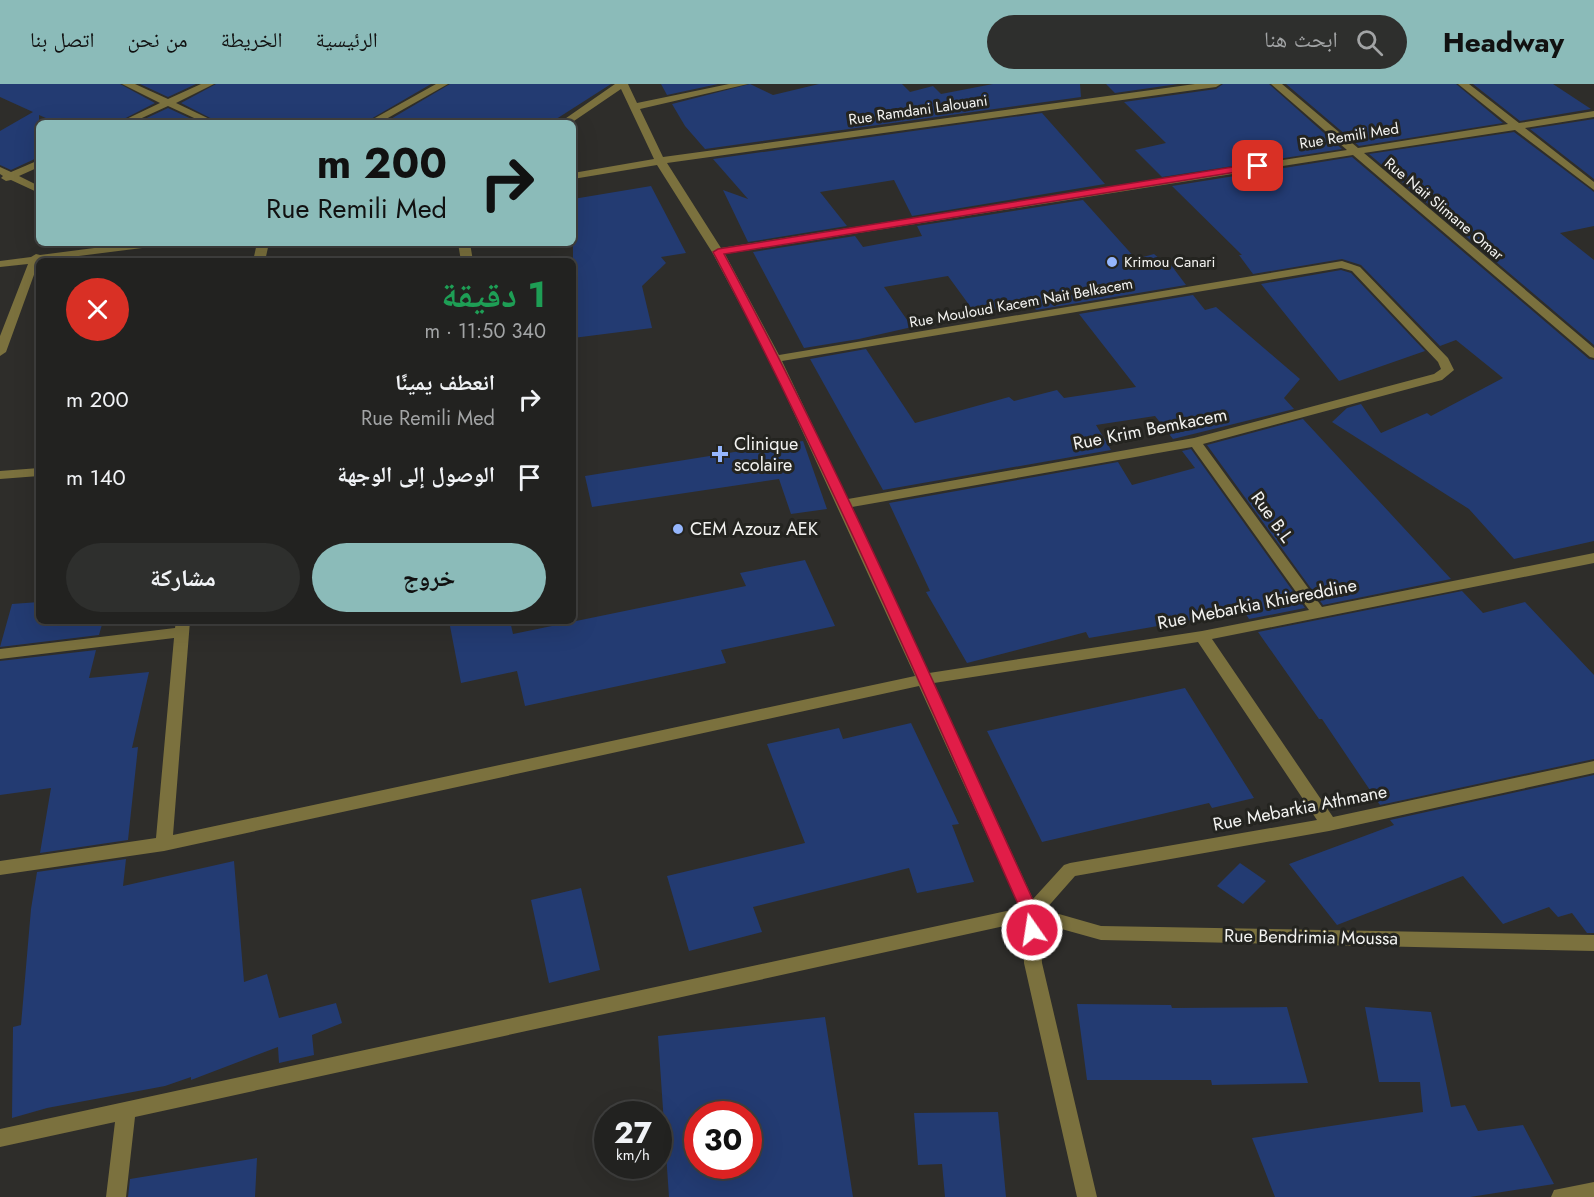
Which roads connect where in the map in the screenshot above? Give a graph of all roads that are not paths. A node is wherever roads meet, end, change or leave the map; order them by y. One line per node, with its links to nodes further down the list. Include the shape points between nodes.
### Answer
1 (127, 84): 9 (street)
2 (209, 84): 9 (street)
3 (443, 84): 14 (street)
4 (622, 84): 10 (street); 15 (street)
5 (743, 84): 10 (street)
6 (1216, 84): 18 (street, Rue Ramdani Lalouani)
7 (1276, 84): 17 (street, Rue Nait Slimane Omar)
8 (1463, 84): 16 (street)
9 (166, 103): 12 (street); 13 (street)
10 (633, 107): 18 (street)
11 (1594, 114): 16 (street, Rue Remili Med)
12 (129, 120)
13 (206, 120)
14 (377, 120)
15 (568, 120)
16 (1517, 127): 17 (street, Rue Remili Med); 24 (street)
17 (1352, 151): 27 (street, Rue Remili Med); 31 (street, Rue Nait Slimane Omar)
18 (660, 161): 21 (street, Rue Ramdani Lalouani); 27 (street)
19 (36, 164): 22 (street)
20 (0, 170): 22 (street)
21 (576, 175)
22 (12, 176): 23 (street); 25 (street)
23 (0, 181)
24 (1594, 186)
25 (36, 188)
26 (132, 246): 28 (street)
27 (718, 252): 32 (street)
28 (36, 257): 29 (street); 30 (street)
29 (0, 264)
30 (0, 352)
31 (1594, 354)
32 (776, 359): 33 (street, Rue Mouloud Kacem Nait Belkacem, via 1342,264 1356,269); 37 (street)
33 (1444, 361): 34 (street, Rue Krim Bemkacem, via 1448,370 1438,377)
34 (1195, 441): 37 (street, Rue Krim Bemkacem); 39 (street, Rue B.L)
35 (36, 472): 36 (street)
36 (0, 475)
37 (844, 504): 43 (street)
38 (1594, 558): 39 (street, Rue Mebarkia Khiereddine)
39 (1319, 613): 41 (street, Rue Mebarkia Khiereddine)
40 (183, 627): 42 (street); 46 (street)
41 (1202, 636): 43 (street, Rue Mebarkia Khiereddine); 45 (street)
42 (0, 654)
43 (925, 679): 46 (street, Rue Mebarkia Khiereddine); 48 (street)
44 (1594, 767): 45 (street, Rue Mebarkia Athmane)
45 (1329, 824): 48 (street, Rue Mebarkia Athmane, via 1070,870)
46 (164, 844): 47 (street, Rue Mebarkia Khiereddine)
47 (0, 868)
48 (1030, 913): 49 (street, Rue Bendrimia Moussa, via 1101,933); 50 (street); 54 (street, via 1033,963)
49 (1594, 943)
50 (126, 1110): 51 (street); 53 (street)
51 (0, 1138)
52 (1594, 1192): 55 (street)
53 (116, 1197)
54 (1087, 1197)
55 (1561, 1197)

